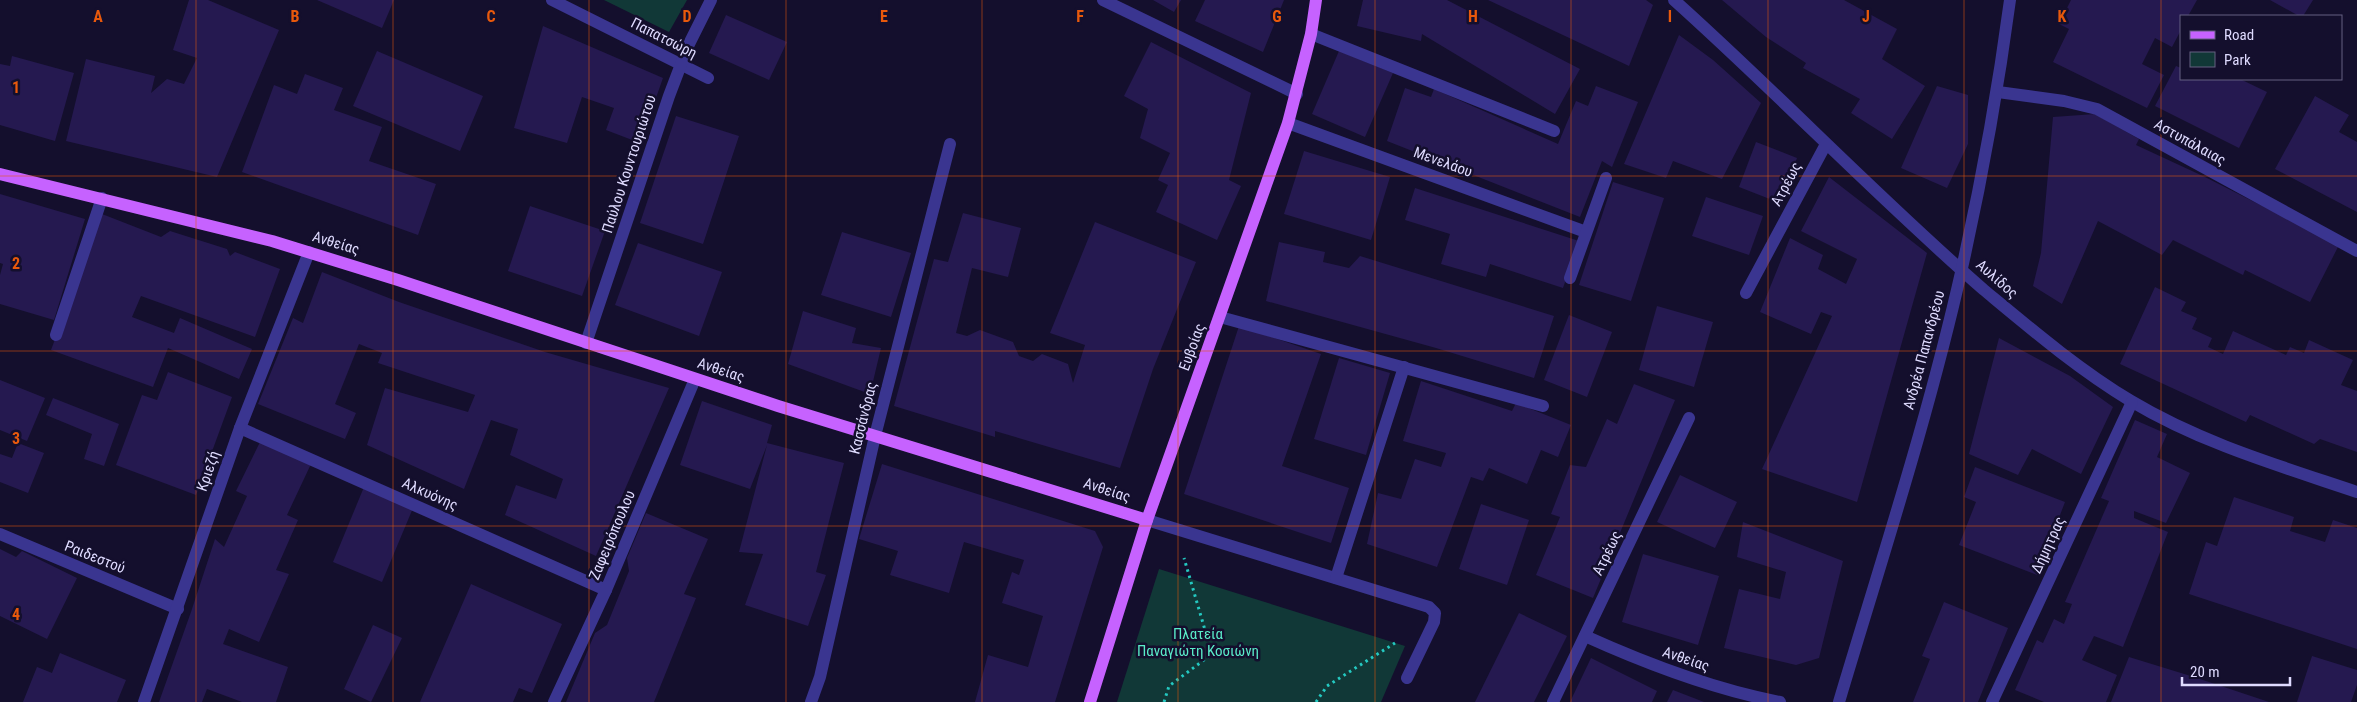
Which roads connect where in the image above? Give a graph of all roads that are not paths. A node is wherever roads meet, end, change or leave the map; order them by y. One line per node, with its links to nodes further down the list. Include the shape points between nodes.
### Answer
1 (552, 0): 8 (street, Παπατσώρη)
2 (712, 0): 8 (street, Παύλου Κουντουριώτου)
3 (1103, 0): 11 (street)
4 (1316, 0): 7 (main road, Ευβοίας)
5 (1674, 0): 15 (street, Αυλίδος)
6 (2010, 0): 10 (street, Ανδρέα Παπανδρέου)
7 (1311, 34): 11 (main road, Ευβοίας); 13 (street)
8 (680, 64): 9 (street, Παπατσώρη); 27 (street, Παύλου Κουντουριώτου)
9 (708, 78)
10 (1998, 92): 20 (street, Αστυπάλαιας, via 2064,100 2096,110); 22 (street, Ανδρέα Παπανδρέου)
11 (1297, 94): 12 (main road, Ευβοίας)
12 (1288, 123): 19 (street, Μενελάου); 25 (main road, Ευβοίας)
13 (1554, 131)
14 (950, 144): 34 (street, Κασσάνδρας)
15 (1826, 144): 22 (street, Αυλίδος); 24 (street, Ατρέως)
16 (0, 174): 18 (main road, Ανθείας)
17 (1606, 178): 19 (street)
18 (102, 198): 21 (main road, Ανθείας); 26 (street)
19 (1586, 232): 23 (street)
20 (2357, 251)
21 (309, 252): 27 (main road, Ανθείας); 33 (street, Κριεζή)
22 (1962, 270): 30 (street, Αυλίδος, via 2080,368); 49 (street, Ανδρέα Παπανδρέου, via 1916,443)
23 (1570, 278)
24 (1746, 293)
25 (1220, 317): 28 (street); 36 (main road, Ευβοίας)
26 (56, 335)
27 (586, 343): 29 (main road, Ανθείας)
28 (1404, 368): 31 (street); 38 (street)
29 (695, 379): 34 (main road, Ανθείας); 39 (street, Ζαφειρόπουλου)
30 (2132, 402): 35 (street, Αυλίδος, via 2204,438); 50 (street, Δήμητρας)
31 (1544, 406)
32 (1690, 418): 41 (street, Ατρέως)
33 (240, 428): 39 (street, Αλκυόνης); 40 (street, Κριεζή)
34 (874, 436): 36 (main road, Ανθείας); 45 (street, Κασσάνδρας, via 820,677)
35 (2357, 492)
36 (1147, 520): 38 (street, Ανθείας); 46 (main road, Ευβοίας)
37 (0, 534): 40 (street, Ραιδεστού)
38 (1336, 578): 42 (street, Ανθείας, via 1429,607 1435,614)
39 (606, 590): 44 (street, Ζαφειρόπουλου)
40 (178, 609): 43 (street, Κριεζή)
41 (1585, 636): 47 (street, Ατρέως); 48 (street, Ανθείας, via 1690,678)
42 (1407, 678)
43 (144, 702)
44 (554, 702)
45 (811, 702)
46 (1090, 702)
47 (1553, 702)
48 (1780, 702)
49 (1839, 702)
50 (1992, 702)

